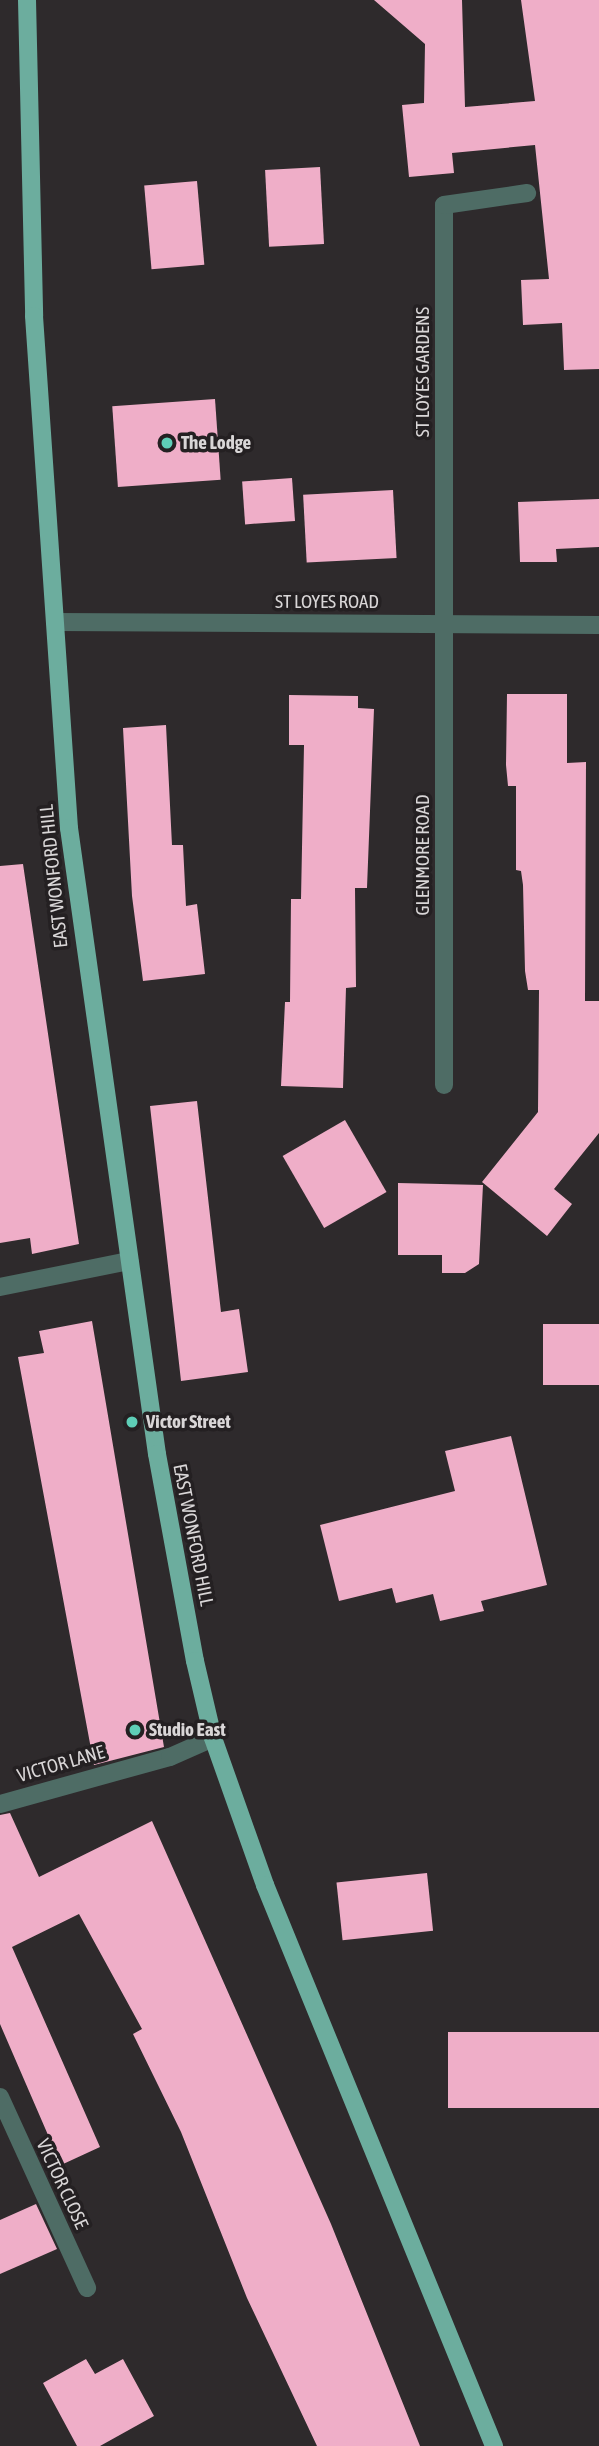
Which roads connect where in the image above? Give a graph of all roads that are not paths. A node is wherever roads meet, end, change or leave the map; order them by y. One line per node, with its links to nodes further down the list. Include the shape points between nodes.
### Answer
1 (27, 0): 3 (main road, EAST WONFORD HILL, via 34,316)
2 (527, 193): 4 (street, ST LOYES GARDENS, via 444,205)
3 (55, 622): 4 (street, ST LOYES ROAD); 7 (main road, EAST WONFORD HILL, via 69,828)
4 (443, 624): 5 (street, ST LOYES ROAD); 6 (street, GLENMORE ROAD)
5 (599, 625)
6 (444, 1085)
7 (129, 1261): 8 (street); 9 (main road, EAST WONFORD HILL, via 157,1454)
8 (0, 1287)
9 (213, 1738): 10 (street, VICTOR LANE, via 170,1757); 13 (main road, EAST WONFORD HILL, via 265,1885)
10 (0, 1804)
11 (0, 2097): 12 (street, VICTOR CLOSE)
12 (87, 2288)
13 (494, 2446)

